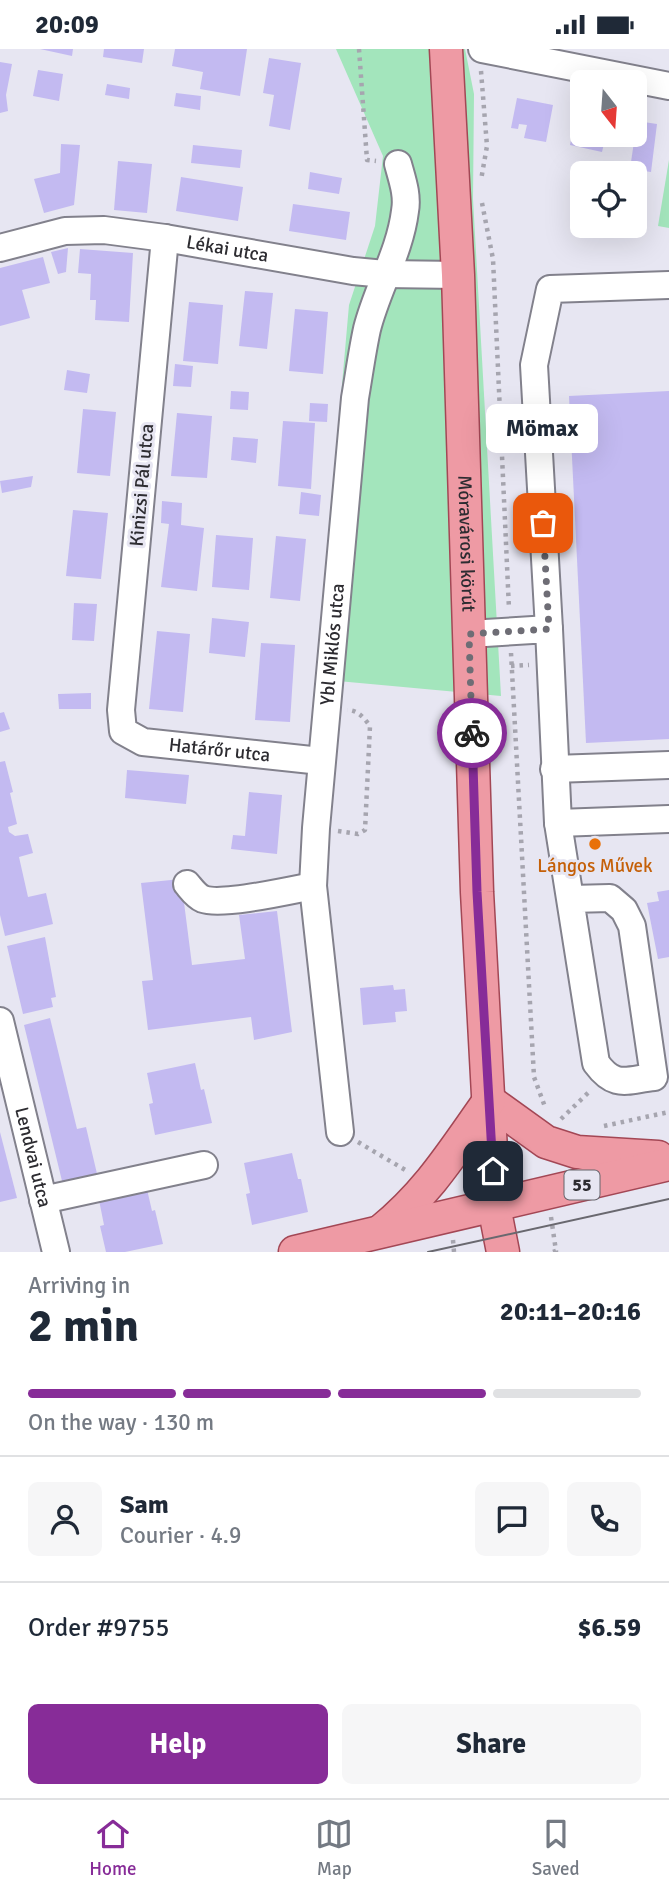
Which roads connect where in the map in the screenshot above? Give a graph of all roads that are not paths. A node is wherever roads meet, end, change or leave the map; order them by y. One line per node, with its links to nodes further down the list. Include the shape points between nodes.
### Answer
1 (446, 49): 8 (main road, Móravárosi körút)
2 (480, 55): 3 (street)
3 (669, 86)
4 (398, 164): 7 (street, Ybl Miklós utca, via 406,210)
5 (166, 238): 6 (street, Lékai utca, via 104,230 65,232); 7 (street, Lékai utca); 12 (street, Kinizsi Pál utca, via 121,710)
6 (0, 248)
7 (385, 275): 8 (street, Lékai utca); 13 (street, Ybl Miklós utca, via 367,329 355,398)
8 (458, 275): 11 (main road, Móravárosi körút)
9 (669, 285): 10 (street, via 550,289 534,365)
10 (549, 629): 11 (street); 15 (street)
11 (469, 634): 23 (main road, Móravárosi körút)
12 (123, 731): 13 (street, Határőr utca, via 143,742)
13 (321, 761): 19 (street, Ybl Miklós utca)
14 (669, 765): 15 (street)
15 (554, 769): 17 (street)
16 (669, 819): 17 (street)
17 (558, 823): 20 (street)
18 (187, 884): 19 (street, via 206,900 264,897)
19 (313, 886): 24 (street, Ybl Miklós utca)
20 (571, 899): 22 (street, via 610,898 624,910 632,926); 22 (street, via 596,1063 617,1081)
21 (0, 1021): 28 (street, Lendvai utca)
22 (662, 1075)
23 (489, 1101): 25 (main road, via 546,1142 577,1152); 29 (main road, Móravárosi körút); 30 (main road, via 433,1182)
24 (340, 1132)
25 (669, 1157)
26 (669, 1164): 29 (main road, 55)
27 (204, 1165): 28 (street)
28 (43, 1200): 31 (street, Lendvai utca)
29 (494, 1206): 30 (main road, 55); 33 (main road, Móravárosi körút)
30 (378, 1234): 32 (main road, 55)
31 (55, 1252)
32 (295, 1252)
33 (503, 1252)

